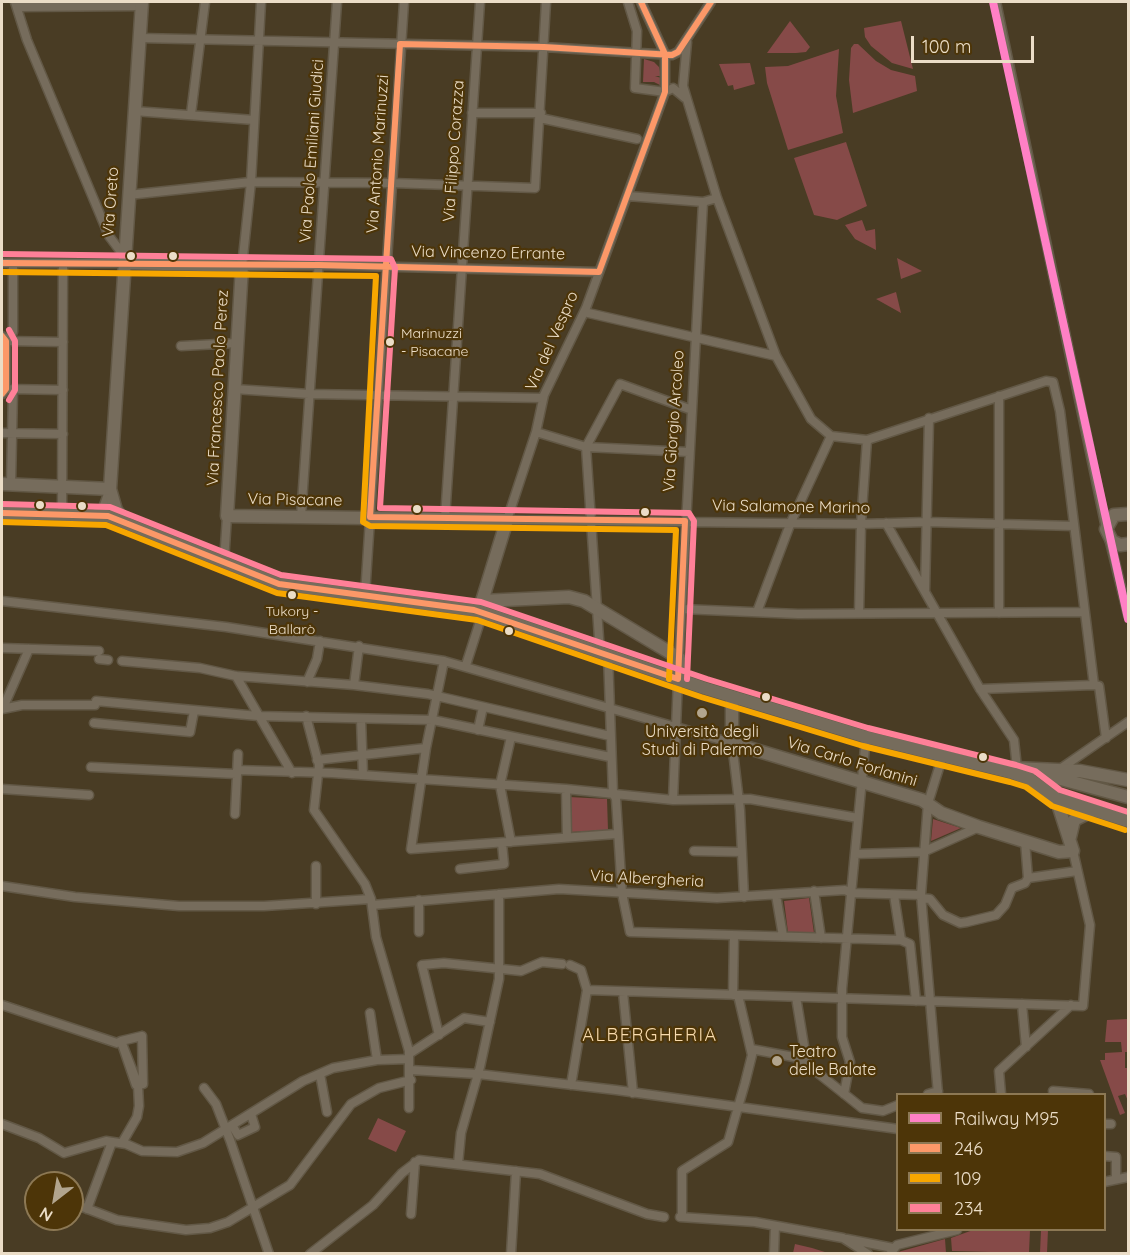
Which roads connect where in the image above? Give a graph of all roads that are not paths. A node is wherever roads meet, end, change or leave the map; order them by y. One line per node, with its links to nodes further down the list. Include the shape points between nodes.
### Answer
1 (205, 2): 17 (street)
2 (261, 2): 18 (street, Via Francesco Paolo Perez)
3 (337, 2): 19 (street, Via Paolo Emiliani Giudici)
4 (404, 2): 20 (street, Via Antonio Marinuzzi)
5 (480, 2): 21 (street, Via Filippo Corazza)
6 (546, 2): 22 (street)
7 (628, 2): 23 (street)
8 (641, 2): 24 (street, Via del Vespro)
9 (711, 2): 15 (street)
10 (996, 2): 79 (street)
11 (38, 3): 12 (street); 13 (street)
12 (16, 4): 42 (street, via 27,40 109,236)
13 (82, 4): 14 (street)
14 (142, 4): 16 (street, Via Oreto)
15 (688, 37): 24 (street, via 678,52); 27 (street, via 683,86)
16 (140, 38): 17 (street); 28 (street, Via Oreto)
17 (201, 38): 18 (street); 30 (street)
18 (259, 40): 19 (street); 32 (street, Via Francesco Paolo Perez)
19 (334, 42): 20 (street); 35 (street, Via Paolo Emiliani Giudici)
20 (400, 44): 21 (street); 36 (street, Via Antonio Marinuzzi)
21 (477, 47): 22 (street); 29 (street, Via Filippo Corazza)
22 (544, 47): 23 (street); 31 (street)
23 (641, 51): 24 (street); 25 (street, via 660,61); 26 (street, via 635,88)
24 (665, 54): 25 (street, Via del Vespro)
25 (667, 71): 26 (street, Via del Vespro)
26 (665, 92): 27 (street, via 668,88 678,89); 39 (street, Via del Vespro)
27 (686, 100): 40 (street)
28 (134, 111): 30 (street); 38 (street, Via Oreto)
29 (472, 113): 31 (street); 37 (street, Via Filippo Corazza)
30 (191, 114): 32 (street)
31 (540, 115): 33 (street); 37 (street, via 535,188)
32 (254, 120): 34 (street, Via Francesco Paolo Perez)
33 (637, 139)
34 (251, 182): 35 (street); 38 (street); 47 (street, Via Francesco Paolo Perez)
35 (324, 182): 36 (street); 46 (street, Via Paolo Emiliani Giudici)
36 (392, 183): 37 (street); 48 (street, Via Antonio Marinuzzi)
37 (468, 185): 49 (street, Via Filippo Corazza)
38 (128, 195): 42 (street, Via Oreto)
39 (628, 196): 41 (street); 50 (street, Via del Vespro)
40 (717, 198): 41 (street); 57 (street)
41 (703, 202): 52 (street, Via Giorgio Arcoleo)
42 (124, 260): 45 (street); 47 (street, Via Vincenzo Errante); 77 (street, Via Oreto)
43 (2, 262): 44 (street)
44 (13, 262): 45 (street); 53 (street, via 13,332)
45 (63, 263): 54 (street)
46 (319, 265): 47 (street, Via Vincenzo Errante); 48 (street, Via Vincenzo Errante); 61 (street, Via Paolo Emiliani Giudici)
47 (242, 266): 55 (street, Via Francesco Paolo Perez)
48 (386, 267): 49 (street, Via Vincenzo Errante); 62 (street, Via Antonio Marinuzzi)
49 (460, 270): 50 (street, Via Vincenzo Errante); 63 (street, Via Filippo Corazza)
50 (599, 272): 51 (street, Via del Vespro)
51 (584, 312): 52 (street); 65 (street, Via del Vespro)
52 (696, 337): 57 (street); 66 (street, Via Giorgio Arcoleo)
53 (4, 338): 54 (street); 60 (street)
54 (63, 342): 59 (street)
55 (237, 343): 56 (street); 58 (street, Via Francesco Paolo Perez)
56 (181, 346)
57 (776, 356): 72 (street, via 811,419)
58 (234, 389): 61 (street); 84 (street, Via Francesco Paolo Perez)
59 (63, 390): 60 (street); 71 (street)
60 (7, 391): 70 (street)
61 (309, 394): 62 (street); 85 (street, Via Paolo Emiliani Giudici)
62 (376, 395): 63 (street); 86 (street, Via Antonio Marinuzzi)
63 (452, 395): 65 (street); 87 (street, Via Filippo Corazza)
64 (999, 396): 67 (street); 95 (street); 97 (street, via 1053,382)
65 (543, 398): 68 (street, Via del Vespro)
66 (692, 410): 74 (street, via 620,384); 75 (street, Via Giorgio Arcoleo)
67 (929, 418): 73 (street); 92 (street)
68 (536, 432): 74 (street); 88 (street, Via del Vespro)
69 (2, 433): 70 (street)
70 (12, 433): 71 (street); 78 (street)
71 (63, 434): 76 (street)
72 (831, 436): 73 (street); 91 (street)
73 (867, 440): 96 (street)
74 (586, 447): 75 (street); 89 (street)
75 (689, 452): 90 (street, Via Giorgio Arcoleo)
76 (62, 481): 77 (street); 78 (street); 82 (street)
77 (110, 483): 83 (street, via 103,508); 93 (street, via 116,510)
78 (6, 484)
79 (1100, 489): 81 (street, via 1108,507); 98 (street)
80 (2, 513): 82 (street)
81 (1124, 514): 98 (street, via 1110,519)
82 (62, 515): 83 (street)
83 (91, 516): 93 (street, via 108,516)
84 (227, 516): 85 (street, Via Pisacane); 100 (street, Via Francesco Paolo Perez)
85 (301, 517): 86 (street, Via Pisacane)
86 (370, 517): 87 (street, Via Pisacane); 102 (street, Via Antonio Marinuzzi)
87 (445, 518): 88 (street, Via Pisacane)
88 (507, 520): 89 (street, Via Salamone Marino); 104 (street, Via del Vespro)
89 (592, 521): 90 (street, Via Salamone Marino); 105 (street)
90 (685, 521): 91 (street, Via Salamone Marino); 106 (street, Via Giorgio Arcoleo)
91 (791, 522): 96 (street, Via Salamone Marino); 107 (street)
92 (927, 522): 94 (street, Via Salamone Marino); 95 (street, Via Salamone Marino); 101 (street)
93 (126, 523): 100 (street)
94 (886, 523): 96 (street, Via Salamone Marino); 101 (street)
95 (999, 523): 97 (street, Via Salamone Marino); 110 (street)
96 (861, 524): 109 (street)
97 (1074, 526): 108 (street)
98 (1108, 533): 99 (street, via 1120,545); 112 (street)
99 (1128, 544)
100 (224, 562): 102 (street, via 279,584)
101 (925, 591): 111 (street)
102 (365, 595): 104 (street)
103 (2, 601): 113 (street)
104 (481, 608): 105 (street, via 568,597); 117 (street); 122 (street)
105 (597, 608): 117 (street); 119 (street)
106 (682, 609): 107 (street); 119 (street, Via Giorgio Arcoleo)
107 (757, 612): 109 (street)
108 (1085, 612): 110 (street); 127 (street)
109 (859, 613): 111 (street)
110 (999, 613): 111 (street)
111 (936, 614): 128 (street)
112 (1128, 615)
113 (320, 641): 114 (street); 125 (street)
114 (359, 646): 121 (street); 126 (street)
115 (2, 648): 116 (street)
116 (29, 649): 118 (street); 133 (street)
117 (604, 654): 124 (street); 131 (street)
118 (102, 657)
119 (679, 658): 124 (street, Via Giorgio Arcoleo)
120 (122, 661): 123 (street, via 200,668)
121 (444, 661): 122 (street); 129 (street)
122 (466, 665): 131 (street)
123 (236, 676): 125 (street); 135 (street)
124 (678, 679): 130 (street); 141 (street)
125 (307, 682): 126 (street)
126 (354, 685): 129 (street)
127 (1094, 685): 128 (street); 146 (street, via 1099,686)
128 (980, 689): 156 (street, via 1014,740)
129 (438, 697): 132 (street); 138 (street)
130 (732, 697): 145 (street); 147 (street)
131 (610, 706): 141 (street); 143 (street)
132 (483, 707): 142 (street); 143 (street)
133 (2, 708): 134 (street, via 95,703)
134 (194, 711): 135 (street); 140 (street, via 190,732)
135 (258, 716): 136 (street); 159 (street)
136 (306, 716): 137 (street); 153 (street)
137 (361, 719): 138 (street); 150 (street)
138 (433, 720): 142 (street); 148 (street)
139 (1128, 722): 146 (street)
140 (94, 723)
141 (677, 726): 147 (street); 176 (street)
142 (478, 730): 144 (street)
143 (610, 736): 152 (street)
144 (511, 737): 152 (street); 166 (street)
145 (866, 737): 151 (street); 164 (street)
146 (1106, 738): 160 (street)
147 (732, 743): 164 (street, Via Carlo Forlanini); 175 (street)
148 (426, 748): 150 (street); 163 (street)
149 (238, 754): 158 (street)
150 (363, 755): 153 (street); 162 (street)
151 (943, 755): 155 (street); 177 (street)
152 (610, 757): 171 (street)
153 (317, 760): 161 (street)
154 (91, 766): 158 (street)
155 (992, 766): 156 (street); 174 (street, via 1030,779)
156 (1017, 768): 157 (street)
157 (1034, 771): 160 (street); 167 (street)
158 (237, 772): 159 (street); 179 (street)
159 (292, 772): 161 (street)
160 (1056, 772): 165 (street, via 1080,771)
161 (319, 773): 162 (street); 207 (street, via 314,810 365,884)
162 (363, 775): 163 (street)
163 (422, 780): 166 (street); 187 (street, via 411,849)
164 (861, 780): 177 (street, Via Carlo Forlanini); 180 (street)
165 (1128, 780)
166 (500, 785): 169 (street); 187 (street)
167 (1081, 786): 170 (street); 174 (street)
168 (2, 789): 172 (street)
169 (566, 789): 171 (street); 184 (street)
170 (1095, 790): 173 (street); 178 (street)
171 (613, 793): 176 (street); 183 (street)
172 (89, 795)
173 (1128, 797)
174 (1056, 798): 178 (street); 185 (street)
175 (737, 799): 176 (street); 180 (street); 190 (street)
176 (673, 800)
177 (928, 804): 182 (street, Via Carlo Forlanini); 191 (street)
178 (1092, 811): 181 (street); 185 (street, via 1074,820)
179 (235, 814)
180 (858, 818): 192 (street)
181 (1128, 820)
182 (979, 827): 186 (street); 191 (street)
183 (616, 834): 184 (street); 199 (street)
184 (567, 837): 187 (street)
185 (1070, 838): 189 (street)
186 (1025, 841): 189 (street, via 1059,852); 196 (street)
187 (507, 842): 194 (street, via 504,864)
188 (694, 850): 190 (street)
189 (1072, 851): 195 (street)
190 (742, 852): 205 (street)
191 (923, 852): 192 (street); 204 (street)
192 (855, 854): 200 (street)
193 (316, 866): 208 (street)
194 (460, 869)
195 (1077, 871): 196 (street); 225 (street, via 1090,925 1083,1006)
196 (1028, 878): 204 (street, via 1012,888 996,915 960,923 943,915 930,899)
197 (2, 886): 208 (street, Via Albergheria, via 179,906)
198 (814, 891): 200 (street, Via Albergheria); 202 (street, Via Albergheria); 212 (street)
199 (622, 893): 201 (street, Via Albergheria, via 559,889); 205 (street, Via Albergheria); 211 (street, via 630,932)
200 (851, 893): 203 (street, Via Albergheria); 213 (street)
201 (499, 894): 206 (street, Via Albergheria); 215 (street)
202 (776, 895): 205 (street, Via Albergheria); 210 (street)
203 (894, 895): 204 (street, Via Albergheria); 214 (street)
204 (921, 896): 222 (street)
205 (744, 897)
206 (419, 900): 207 (street, Via Albergheria); 209 (street)
207 (371, 902): 208 (street, Via Albergheria); 232 (street, via 376,937)
208 (316, 904)
209 (418, 932)
210 (783, 936): 211 (street); 212 (street)
211 (734, 937): 218 (street)
212 (821, 938): 213 (street)
213 (847, 939): 214 (street); 220 (street)
214 (901, 940): 221 (street, via 910,944)
215 (498, 970): 216 (street, via 521,971 542,962 570,965 581,970); 227 (street, via 500,979); 228 (street, via 444,963 422,965)
216 (587, 990): 217 (street); 239 (street)
217 (622, 992): 218 (street); 242 (street)
218 (736, 995): 219 (street); 231 (street)
219 (796, 997): 220 (street); 234 (street)
220 (841, 999): 221 (street); 246 (street, via 842,1037 850,1062)
221 (916, 1001): 222 (street)
222 (931, 1002): 223 (street); 243 (street)
223 (1022, 1004): 225 (street); 230 (street)
224 (2, 1005): 229 (street, via 117,1043)
225 (1071, 1005): 230 (street)
226 (370, 1013): 233 (street)
227 (490, 1022): 228 (street, via 464,1018); 236 (street)
228 (439, 1035): 232 (street)
229 (121, 1041): 238 (street); 238 (street, via 142,1036 142,1084)
230 (1026, 1047): 244 (street, via 999,1071)
231 (751, 1049): 234 (street, via 799,1058); 248 (street)
232 (409, 1056): 233 (street); 237 (street)
233 (376, 1060): 235 (street)
234 (807, 1064): 246 (street)
235 (320, 1074): 250 (street); 251 (street)
236 (478, 1074): 237 (street); 239 (street); 259 (street, via 461,1133)
237 (410, 1075): 249 (street); 265 (street, via 351,1104 290,1185)
238 (138, 1085): 256 (street, via 137,1117)
239 (571, 1085): 242 (street)
240 (204, 1088): 253 (street)
241 (1053, 1091): 245 (street)
242 (633, 1093): 248 (street)
243 (938, 1093)
244 (1001, 1093)
245 (1077, 1093)
246 (844, 1094): 247 (street, via 862,1108 883,1111)
247 (896, 1105)
248 (738, 1107): 254 (street); 269 (street, via 728,1142 682,1171 681,1217)
249 (409, 1108)
250 (327, 1112)
251 (250, 1114): 253 (street); 253 (street, via 255,1127 238,1135)
252 (2, 1124): 255 (street, via 64,1153)
253 (229, 1127): 256 (street, via 195,1147 177,1152 142,1151); 265 (street)
254 (896, 1129)
255 (112, 1142): 256 (street); 266 (street)
256 (122, 1143)
257 (1106, 1156): 262 (street, via 1116,1157)
258 (415, 1162): 259 (street, via 423,1159); 267 (street); 273 (street, via 373,1205)
259 (458, 1164): 260 (street)
260 (516, 1171): 268 (street, via 556,1179); 275 (street)
261 (1128, 1177): 262 (street)
262 (1116, 1179): 263 (street)
263 (1106, 1182)
264 (84, 1208): 266 (street)
265 (254, 1208): 266 (street, via 210,1228 186,1230 117,1220); 274 (street)
266 (87, 1209)
267 (411, 1214)
268 (662, 1217)
269 (775, 1226): 271 (street); 276 (street)
270 (951, 1231): 272 (street, via 905,1242)
271 (843, 1238): 272 (street); 277 (street)
272 (892, 1251)
273 (315, 1252)
274 (269, 1254)
275 (511, 1254)
276 (774, 1254)
277 (868, 1254)

